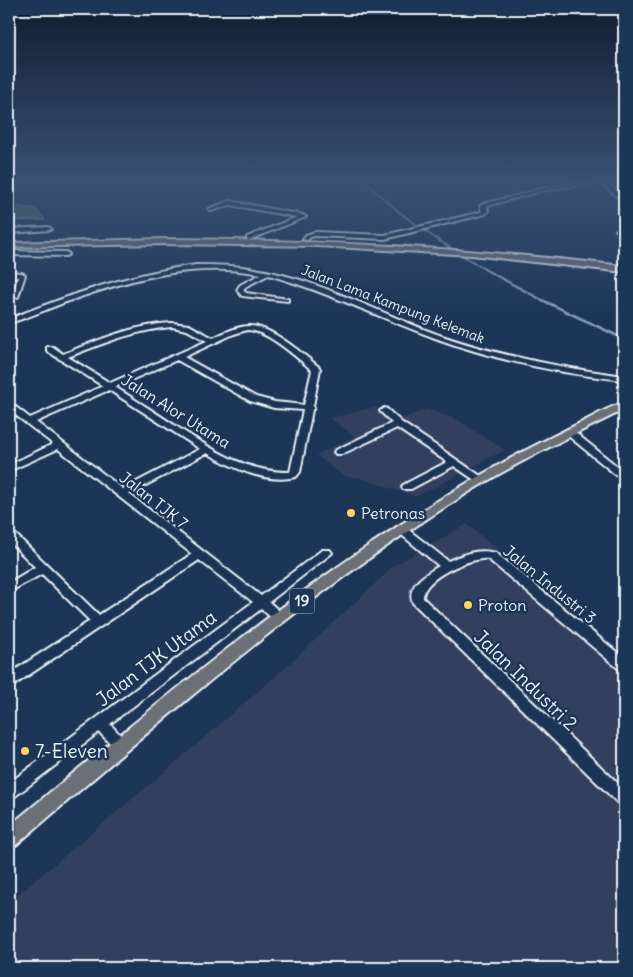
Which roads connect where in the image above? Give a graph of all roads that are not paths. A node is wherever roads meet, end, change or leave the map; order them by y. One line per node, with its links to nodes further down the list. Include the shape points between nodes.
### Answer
1 (48, 229): 4 (street)
2 (273, 229): 5 (street)
3 (423, 229): 6 (street, via 385,236 315,234)
4 (9, 231)
5 (249, 238): 6 (highway); 7 (highway, via 149,237)
6 (306, 239): 8 (highway)
7 (9, 244): 8 (highway, via 234,241); 10 (street)
8 (438, 248): 9 (highway)
9 (458, 250): 11 (highway); 12 (highway)
10 (66, 254)
11 (624, 264)
12 (624, 269)
13 (268, 273): 16 (street, via 240,290 244,295); 17 (street, Jalan Lama Kampung Kelemak, via 217,266 159,273 90,291); 22 (street, Jalan Lama Kampung Kelemak, via 324,289 412,327 494,356 546,368)
14 (9, 274): 15 (street, via 16,273 22,277)
15 (16, 296)
16 (286, 300)
17 (9, 321)
18 (213, 342): 20 (street, via 184,326 157,326); 21 (street); 26 (street, via 247,328 255,328 272,338 316,369)
19 (50, 349): 20 (street, Jalan Alor Utama)
20 (62, 357): 23 (street, Jalan Alor Utama)
21 (178, 357): 23 (street); 26 (street, via 252,399 274,405)
22 (624, 378)
23 (109, 387): 28 (street); 32 (street, Jalan Alor Utama)
24 (9, 406): 28 (street, Jalan TJK 7)
25 (624, 406): 30 (main road, 19)
26 (310, 408): 32 (street, Jalan Alor Utama, via 293,475 276,476 248,469)
27 (384, 411): 29 (street)
28 (29, 422): 31 (street, Jalan TJK 7)
29 (398, 424): 33 (street); 34 (street)
30 (569, 432): 36 (street); 37 (main road, 19)
31 (59, 445): 35 (street); 39 (street, Jalan TJK 7)
32 (208, 449): 39 (street)
33 (340, 452)
34 (454, 462): 37 (street); 38 (street)
35 (9, 468)
36 (624, 477)
37 (479, 479): 40 (main road, 19)
38 (407, 487)
39 (122, 494): 43 (street, Jalan TJK 7)
40 (401, 529): 44 (street); 48 (main road, 19)
41 (9, 535): 45 (street)
42 (326, 553): 47 (street, Jalan TJK Utama)
43 (199, 555): 47 (street, Jalan TJK 7); 49 (street)
44 (447, 566): 50 (street, Jalan Industri 3, via 478,554 492,556); 55 (street, Jalan Industri 2, via 418,588 417,600)
45 (43, 568): 46 (street); 49 (street)
46 (9, 588)
47 (261, 602): 48 (street, Jalan TJK 7); 52 (street, Jalan TJK Utama)
48 (280, 617): 53 (main road, 19)
49 (98, 622): 51 (street)
50 (624, 665)
51 (9, 681)
52 (100, 723): 53 (street); 54 (street, Jalan TJK Utama)
53 (122, 745): 56 (main road, 19)
54 (9, 792)
55 (624, 799)
56 (9, 838)

